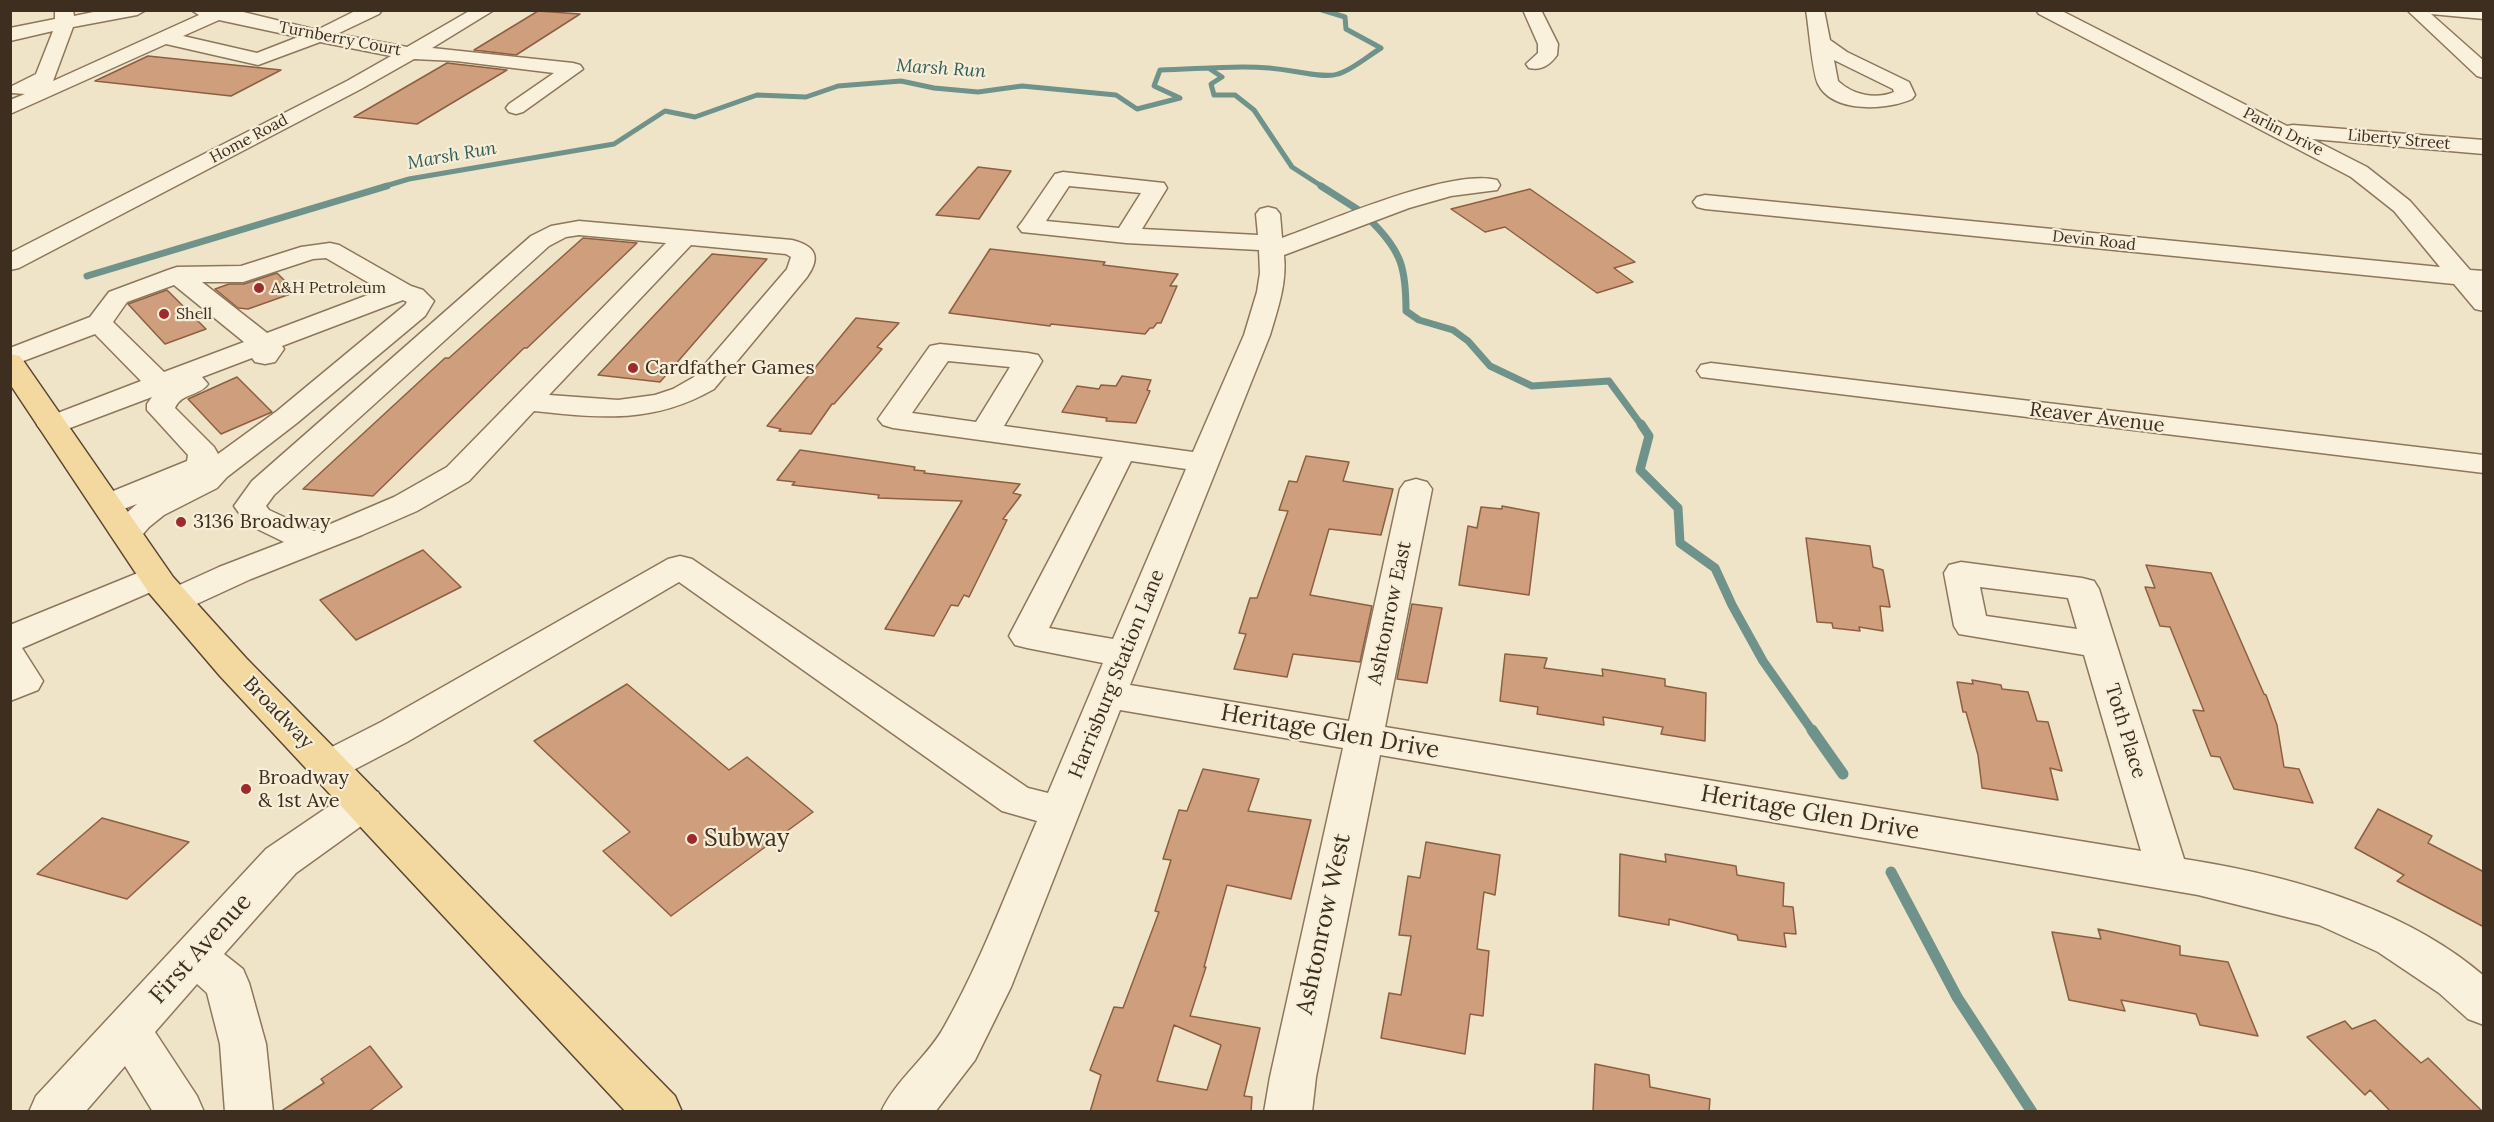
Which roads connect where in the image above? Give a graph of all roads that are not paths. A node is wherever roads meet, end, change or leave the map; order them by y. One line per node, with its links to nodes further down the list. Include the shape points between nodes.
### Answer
1 (137, 10): 11 (street)
2 (373, 10): 13 (street)
3 (485, 10): 16 (street, Home Road)
4 (1532, 10): 17 (street, via 1548,44 1547,55)
5 (1815, 10): 15 (street)
6 (2044, 10): 22 (street, Parlin Drive)
7 (2416, 10): 18 (street)
8 (2437, 10): 10 (street)
9 (215, 12): 13 (street, Turnberry Court); 14 (street)
10 (2484, 14)
11 (64, 17): 12 (street); 19 (street, via 45,78)
12 (10, 35)
13 (319, 36): 14 (street, via 258,59); 16 (street, Turnberry Court)
14 (164, 38): 20 (street)
15 (1821, 43)
16 (410, 53): 21 (street, Turnberry Court, via 573,69); 29 (street, Home Road)
17 (1536, 64)
18 (2484, 72)
19 (10, 91)
20 (10, 108)
21 (516, 108)
22 (2279, 130): 23 (street, Liberty Street); 31 (street, Parlin Drive, via 2359,172 2384,190)
23 (2484, 147)
24 (1489, 185): 27 (street, via 1449,189)
25 (1705, 202): 31 (street, Devin Road)
26 (1126, 236): 26 (street, via 1116,235 1030,227 1063,179 1156,188); 27 (street, via 1202,242)
27 (1270, 236): 43 (street, Harrisburg Station Lane, via 1273,273 1266,309)
28 (685, 237): 39 (street); 39 (street, via 792,248 803,254 803,262 704,383 686,395 632,410); 48 (street, via 579,228 560,231 540,241 263,488 250,506 258,517)
29 (10, 263)
30 (177, 275): 32 (street, via 243,274 330,249); 34 (street, via 118,297); 35 (street)
31 (2473, 278): 33 (street, Parlin Drive)
32 (411, 296): 35 (street, via 309,342 285,349); 45 (street, via 416,310 296,409)
33 (2484, 303)
34 (99, 323): 36 (street); 38 (street)
35 (266, 346): 38 (street); 45 (street, via 266,356 172,392 160,404 161,410 203,453)
36 (10, 360): 40 (main road, Broadway)
37 (1711, 371): 44 (street, Reaver Avenue)
38 (160, 384): 40 (street)
39 (527, 402): 48 (street, via 458,474 432,490)
40 (52, 425): 47 (main road, Broadway)
41 (985, 432): 42 (street)
42 (1121, 452): 43 (street); 52 (street, via 1027,636)
43 (1203, 463): 52 (street, Harrisburg Station Lane)
44 (2484, 464)
45 (209, 469): 47 (street)
46 (1416, 489): 56 (street, Ashtonrow East)
47 (116, 520): 49 (main road, Broadway)
48 (312, 543): 49 (street, via 236,572)
49 (165, 589): 50 (street); 57 (main road, Broadway)
50 (10, 639)
51 (2099, 645): 51 (street, Toth Place, via 2082,589 1961,573 1971,626); 60 (street, Toth Place)
52 (1124, 654): 55 (street, Harrisburg Station Lane)
53 (10, 657): 54 (street, via 25,681)
54 (10, 688)
55 (1109, 695): 56 (street, Heritage Glen Drive); 59 (street, Harrisburg Station Lane)
56 (1363, 738): 60 (street, Heritage Glen Drive); 69 (street, Ashtonrow West)
57 (328, 766): 58 (main road, Broadway); 59 (street, via 680,567 1016,800)
58 (364, 803): 61 (street, First Avenue, via 280,861); 67 (main road, Broadway)
59 (1062, 812): 68 (street, Harrisburg Station Lane, via 989,987 959,1045)
60 (2168, 873): 62 (street, Heritage Glen Drive, via 2327,909 2393,939 2455,979)
61 (195, 956): 63 (street, First Avenue); 66 (street, via 227,983 243,1044)
62 (2484, 1005)
63 (128, 1030): 64 (street, First Avenue); 65 (street)
64 (53, 1112)
65 (180, 1112)
66 (249, 1112)
67 (658, 1112)
68 (905, 1112)
69 (1288, 1112)

